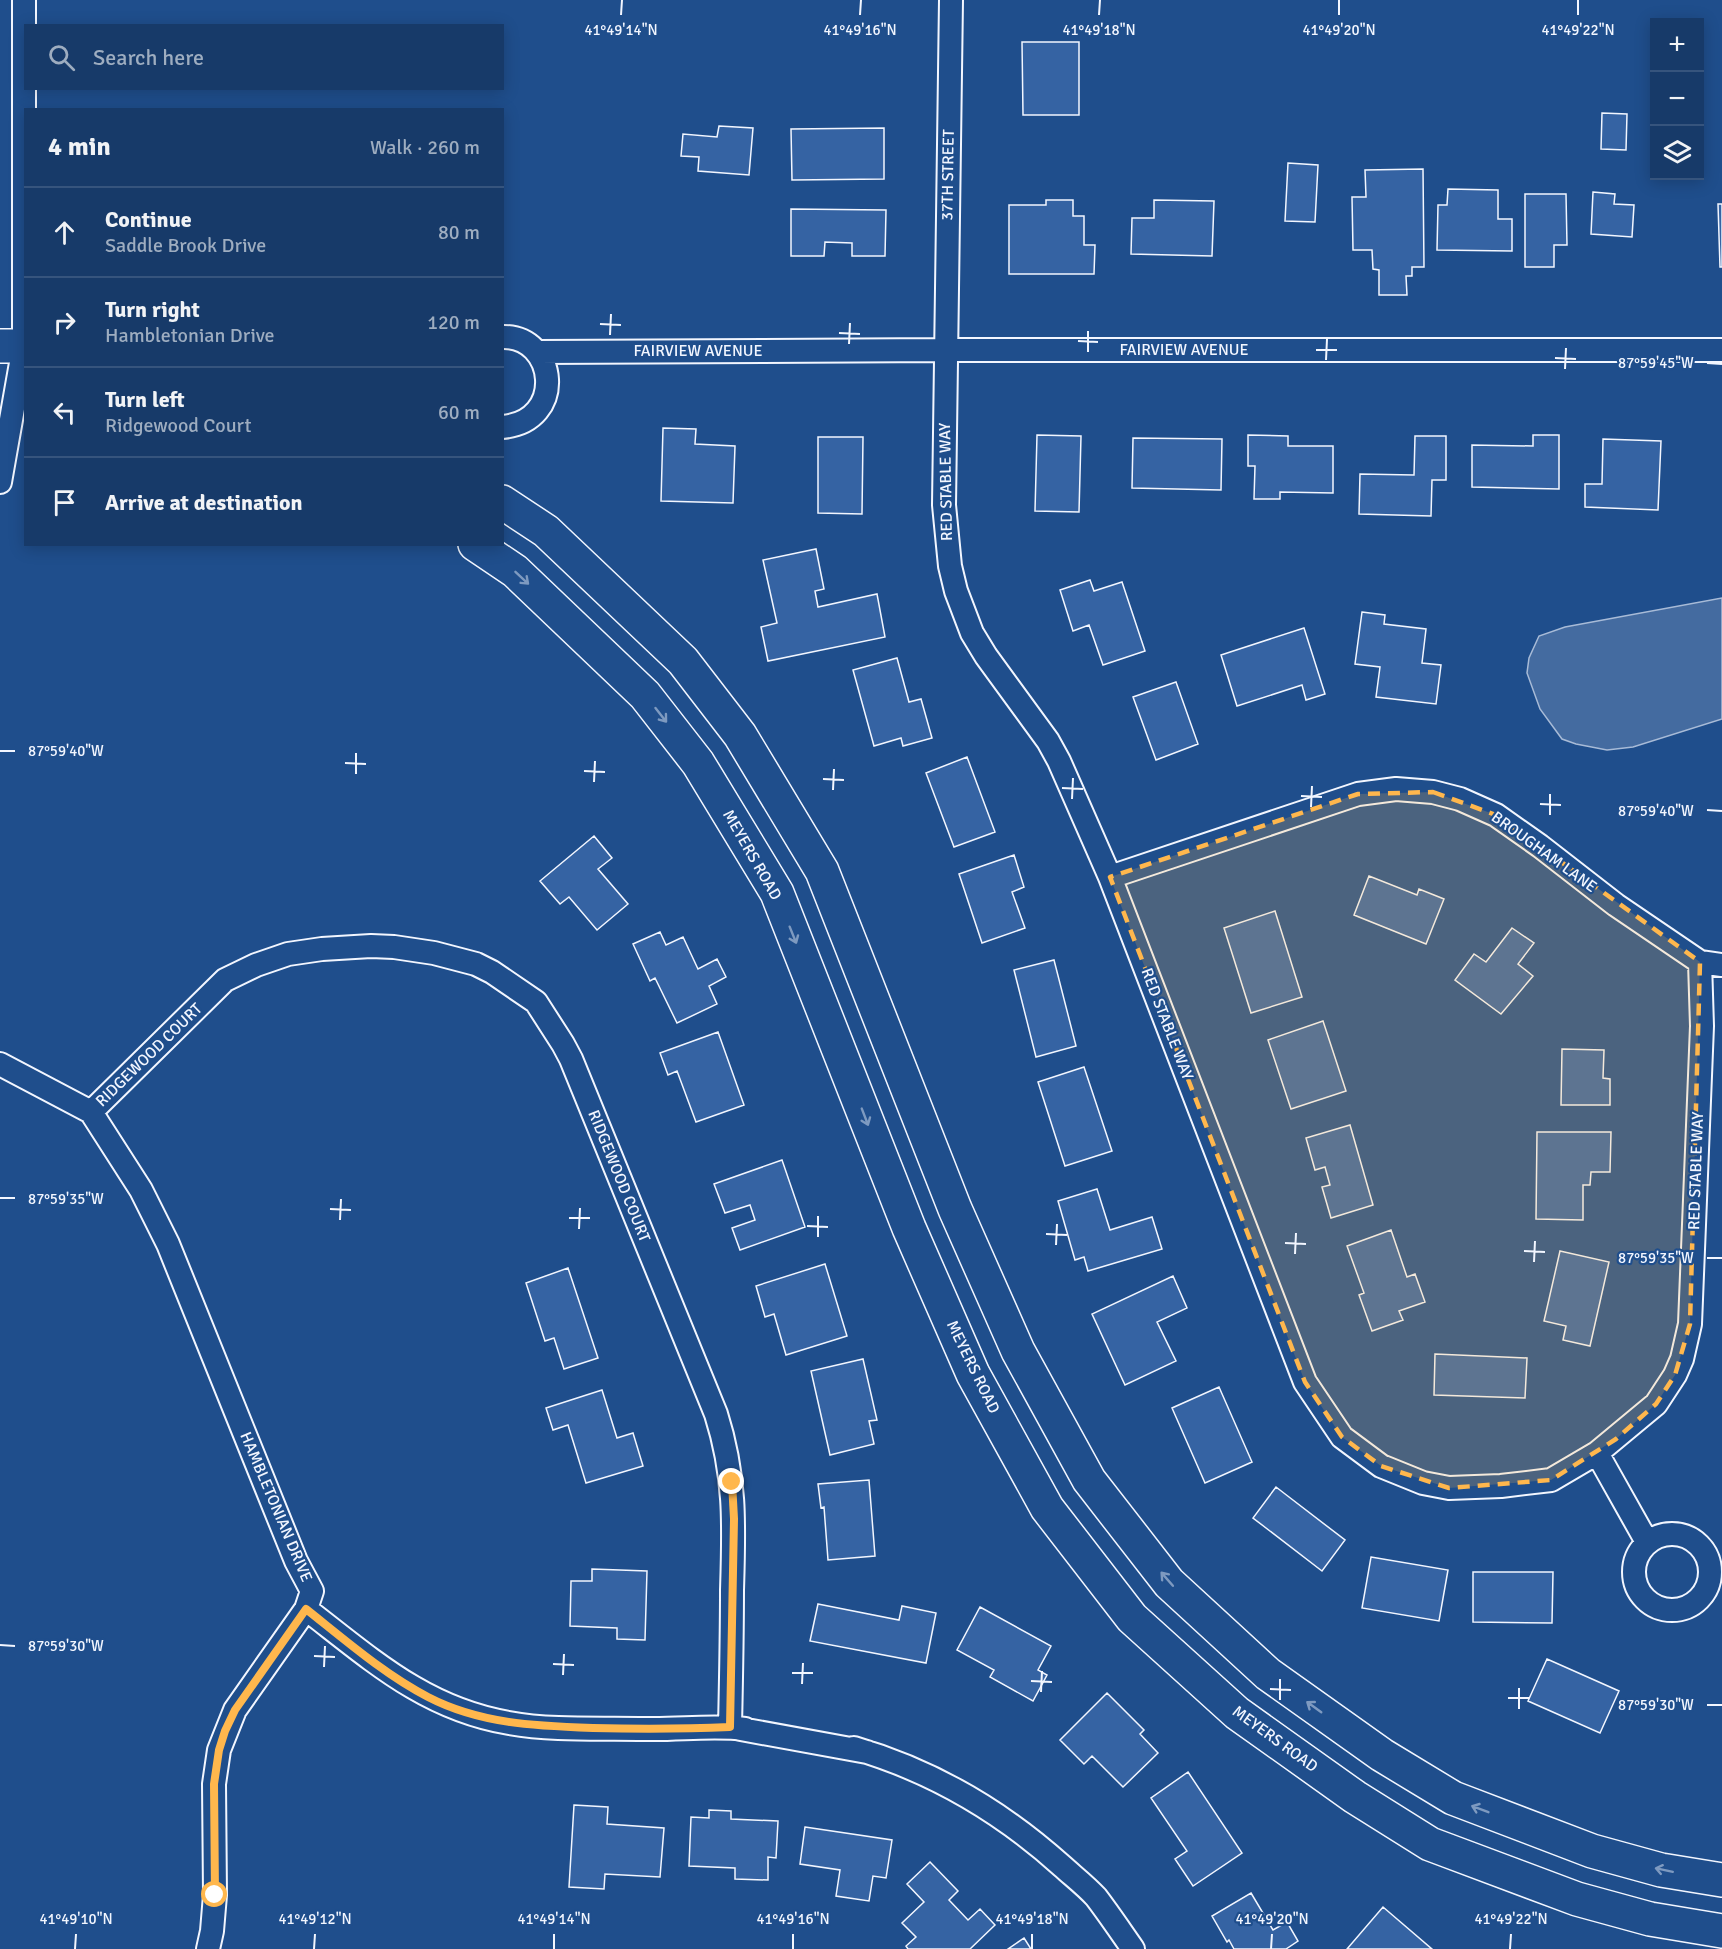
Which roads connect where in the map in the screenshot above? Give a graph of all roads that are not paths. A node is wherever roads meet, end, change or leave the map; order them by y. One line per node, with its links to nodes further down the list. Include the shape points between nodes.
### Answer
1 (24, 0): 4 (street)
2 (951, 0): 5 (street, 37TH STREET)
3 (504, 337): 7 (street, FAIRVIEW AVENUE, via 520,340)
4 (19, 346): 9 (street)
5 (946, 350): 6 (street, FAIRVIEW AVENUE); 7 (street, FAIRVIEW AVENUE); 12 (street, RED STABLE WAY, via 944,505 946,542 956,591 972,633 1053,751)
6 (1722, 350)
7 (537, 352): 8 (street, via 547,373 548,386 540,408 513,426)
8 (504, 427)
9 (0, 482)
10 (504, 503): 21 (street, one-way to 10, via 1661,1870 1592,1851 1453,1798 1382,1755 1268,1674 1169,1583 1089,1480 1018,1351 956,1209 822,871 740,735 683,661 546,531)
11 (478, 546): 22 (street, MEYERS ROAD, one-way to 22, via 515,571 645,695 698,763 777,893 909,1228 973,1374 1047,1508 1132,1617 1237,1713 1354,1797 1430,1844 1576,1899 1650,1919)
12 (1110, 877): 13 (street, BROUGHAM LANE, via 1358,794 1396,789 1433,792 1496,815); 17 (street, RED STABLE WAY, via 1305,1382 1342,1437 1381,1466 1423,1483 1449,1488 1551,1480)
13 (1700, 962): 14 (street, BROUGHAM LANE); 17 (street, RED STABLE WAY, via 1702,1026 1690,1324 1682,1359 1656,1404)
14 (1722, 965)
15 (0, 1064): 16 (street, HAMBLETONIAN DRIVE)
16 (91, 1112): 19 (street, HAMBLETONIAN DRIVE, via 141,1190 168,1244 291,1550 312,1592); 20 (street, RIDGEWOOD COURT, via 225,980 288,954 371,946 434,953 476,964 536,1002 571,1059 725,1442 734,1519)
17 (1597, 1453): 18 (street)
18 (1647, 1542)
19 (306, 1609): 20 (street, via 391,1675 429,1698 488,1719 532,1726 668,1730); 23 (street, via 235,1710 219,1750 214,1784 215,1895)
20 (730, 1727): 24 (street, via 867,1752 916,1770 971,1798 1038,1844 1095,1896)
21 (1722, 1880)
22 (1722, 1931)
23 (208, 1949)
24 (1133, 1949)

